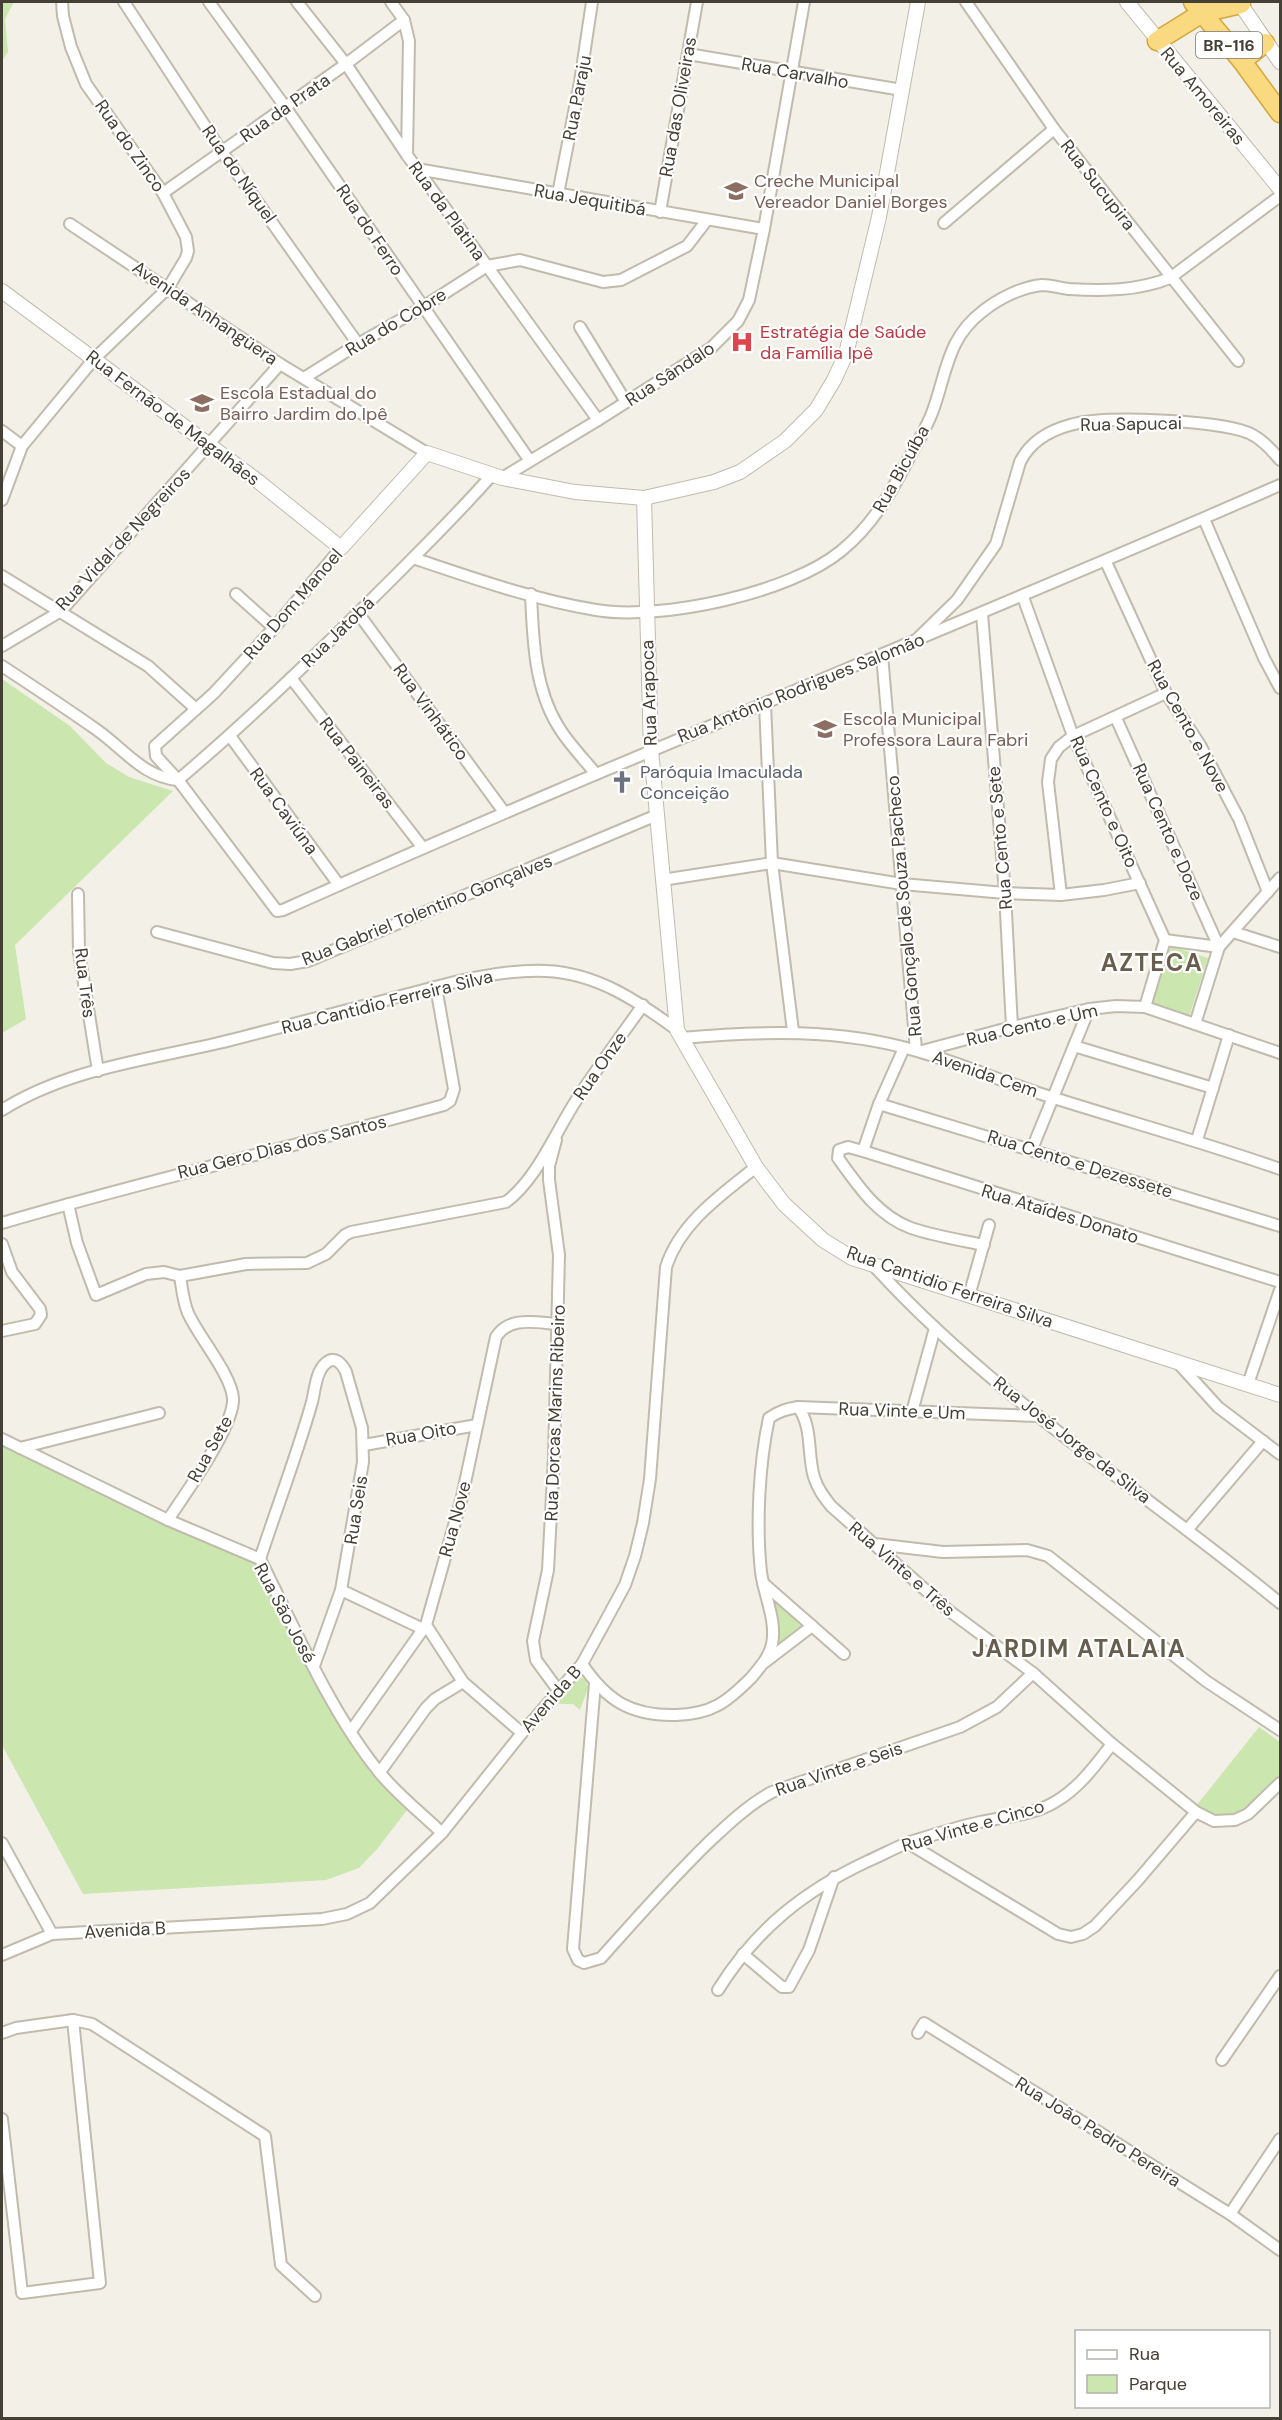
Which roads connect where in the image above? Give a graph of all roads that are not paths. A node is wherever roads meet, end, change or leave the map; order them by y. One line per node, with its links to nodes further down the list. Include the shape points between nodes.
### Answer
1 (62, 2): 30 (street, Rua do Zinco, via 71,47 86,84)
2 (124, 2): 26 (street, Rua do Níquel)
3 (208, 2): 23 (street, Rua do Ferro)
4 (297, 2): 20 (street, Rua da Platina)
5 (391, 2): 14 (street)
6 (592, 2): 31 (street, Rua Paraju)
7 (697, 2): 17 (street, Rua das Oliveiras)
8 (804, 2): 21 (street, Rua Sândalo)
9 (918, 2): 22 (street, Avenida Anhangüera)
10 (966, 2): 25 (street, Rua Sucupira)
11 (1127, 2): 15 (street, Rua Amoreiras)
12 (1240, 3): 13 (highway); 16 (street)
13 (1197, 7): 15 (highway); 18 (highway, BR-116)
14 (404, 20): 20 (street, Rua da Prata); 27 (street, via 410,41)
15 (1157, 41): 29 (street, Rua Amoreiras)
16 (1265, 43): 18 (highway); 19 (street)
17 (688, 54): 21 (street, Rua Carvalho); 33 (street, Rua das Oliveiras)
18 (1242, 61): 24 (highway, BR-116)
19 (1281, 62)
20 (346, 64): 23 (street, Rua da Prata); 27 (street, Rua da Platina)
21 (792, 73): 22 (street, Rua Carvalho); 37 (street, Rua Sândalo)
22 (902, 90): 59 (street, Avenida Anhangüera, via 879,217 846,354 816,410 785,441 740,471 687,490)
23 (286, 108): 26 (street, Rua da Prata); 42 (street, Rua do Ferro)
24 (1281, 113)
25 (1054, 129): 35 (street); 39 (street, Rua Sucupira)
26 (222, 152): 30 (street, Rua da Prata); 44 (street, Rua do Níquel)
27 (407, 155): 28 (street, Rua da Platina)
28 (417, 169): 31 (street, Rua Jequitibá); 38 (street, Rua da Platina)
29 (1281, 189)
30 (164, 193): 40 (street, Rua do Zinco, via 188,245 186,258)
31 (558, 194): 33 (street, Rua Jequitibá)
32 (1281, 196): 39 (street, Rua Bicuíba)
33 (660, 212): 34 (street, Rua Jequitibá)
34 (707, 220): 37 (street, Rua Jequitibá); 38 (street, via 687,246 621,280 603,282 520,260)
35 (944, 223)
36 (70, 224): 40 (street, Avenida Anhangüera)
37 (764, 229): 49 (street, Rua Sândalo, via 749,300 738,321 711,348)
38 (487, 266): 42 (street, Rua do Cobre); 50 (street, Rua da Platina)
39 (1170, 278): 46 (street, Rua Sucupira); 70 (street, Rua Bicuíba, via 1148,286 1115,290 1043,285 992,304 968,324 951,348 932,413 884,505 840,552 811,570 774,585 712,602)
40 (168, 288): 45 (street, Rua do Zinco); 47 (street, Avenida Anhangüera)
41 (4, 296): 45 (street, Rua Fernão de Magalhães)
42 (423, 307): 44 (street, Rua do Cobre); 56 (street, Rua do Ferro)
43 (580, 327): 49 (street)
44 (358, 344): 48 (street, Rua do Cobre)
45 (94, 359): 52 (street, Rua Fernão de Magalhães); 53 (street, Rua do Zinco)
46 (1238, 361)
47 (280, 364): 48 (street, Avenida Anhangüera); 52 (street, Rua Vidal de Negreiros)
48 (304, 378): 54 (street, Avenida Anhangüera)
49 (626, 402): 50 (street, Rua Sândalo)
50 (598, 420): 56 (street, Rua Sândalo)
51 (2, 431): 53 (street)
52 (210, 445): 62 (street, Rua Fernão de Magalhães); 69 (street, Rua Vidal de Negreiros)
53 (22, 446): 60 (street, Rua do Zinco)
54 (427, 453): 57 (street, Avenida Anhangüera); 62 (street, Rua Dom Manoel)
55 (1281, 460): 74 (street, Rua Sapucai, via 1247,432 1191,423 1095,421 1073,424 1045,435 1025,452 1020,462 996,544 957,600)
56 (530, 461): 57 (street, Rua Sândalo)
57 (496, 477): 59 (street, Avenida Anhangüera, via 575,492); 63 (street, Rua Jatobá)
58 (1281, 485): 61 (street, Rua Antônio Rodrigues Salomão)
59 (644, 498): 70 (street, Rua Arapoca)
60 (2, 500)
61 (1204, 519): 64 (street, Rua Antônio Rodrigues Salomão); 79 (street, via 1264,658)
62 (341, 548): 73 (street, Rua Dom Manoel)
63 (413, 558): 67 (street, Rua Bicuíba); 71 (street, Rua Jatobá)
64 (1106, 562): 68 (street, Rua Antônio Rodrigues Salomão); 80 (street, Rua Cento e Nove)
65 (2, 576): 69 (street)
66 (236, 594): 73 (street)
67 (531, 594): 70 (street, Rua Bicuíba, via 596,610); 88 (street, via 533,637 543,693 558,727)
68 (1023, 597): 72 (street, Rua Antônio Rodrigues Salomão); 85 (street, Rua Cento e Oito)
69 (61, 611): 75 (street, Rua Vidal de Negreiros); 82 (street, via 148,666)
70 (645, 612): 87 (street, Rua Arapoca)
71 (358, 613): 78 (street, Rua Jatobá); 90 (street, Rua Vinhático)
72 (982, 614): 74 (street, Rua Antônio Rodrigues Salomão); 99 (street, Rua Cento e Sete)
73 (274, 628): 82 (street, Rua Dom Manoel)
74 (913, 643): 76 (street, Rua Antônio Rodrigues Salomão)
75 (2, 646)
76 (882, 654): 81 (street, Rua Antônio Rodrigues Salomão); 97 (street, Rua Gonçalo de Souza Pacheco)
77 (2, 666): 89 (street, via 102,733 143,769)
78 (291, 678): 84 (street, Rua Jatobá); 92 (street, Rua Paineiras)
79 (1281, 688)
80 (1166, 693): 83 (street); 100 (street, Rua Cento e Nove, via 1236,811)
81 (765, 704): 87 (street, Rua Antônio Rodrigues Salomão); 93 (street)
82 (196, 709): 86 (street, Rua Dom Manoel)
83 (1116, 718): 85 (street); 106 (street, Rua Cento e Doze)
84 (230, 736): 89 (street, Rua Jatobá); 98 (street, Rua Caviúna)
85 (1073, 736): 96 (street, Rua Cento e Oito); 102 (street, via 1052,759 1048,782)
86 (154, 750): 89 (street, Rua Antônio Rodrigues Salomão)
87 (651, 750): 88 (street, Rua Antônio Rodrigues Salomão); 91 (street, Rua Arapoca)
88 (596, 774): 90 (street, Rua Antônio Rodrigues Salomão)
89 (178, 780): 98 (street, Rua Antônio Rodrigues Salomão, via 275,910)
90 (504, 812): 92 (street, Rua Antônio Rodrigues Salomão)
91 (657, 815): 95 (street, Rua Arapoca); 103 (street, Rua Gabriel Tolentino Gonçalves, via 308,961 273,963)
92 (423, 848): 98 (street, Rua Antônio Rodrigues Salomão)
93 (772, 863): 95 (street); 97 (street); 114 (street)
94 (1281, 878): 100 (street)
95 (662, 880): 115 (street, Rua Arapoca)
96 (1140, 883): 102 (street); 105 (street, Rua Cento e Oito)
97 (902, 884): 99 (street); 119 (street, Rua Gonçalo de Souza Pacheco)
98 (339, 885)
99 (1005, 892): 102 (street); 113 (street, Rua Cento e Sete)
100 (1268, 892): 104 (street)
101 (78, 894): 121 (street, Rua Três, via 79,952)
102 (1060, 895)
103 (157, 932)
104 (1233, 932): 106 (street); 107 (street)
105 (1165, 940): 106 (street); 110 (street)
106 (1220, 947): 112 (street)
107 (1281, 947)
108 (436, 987): 109 (street, Rua Cantidio Ferreira Silva, via 507,973 547,971 588,978); 121 (street, Rua Cantidio Ferreira Silva); 132 (street, Rua Gero Dias dos Santos, via 454,1089 444,1105)
109 (643, 1005): 115 (street, Rua Cantidio Ferreira Silva); 126 (street, Rua Onze)
110 (1145, 1007): 111 (street, Rua Cento e Um); 112 (street, Rua Cento e Um)
111 (1089, 1009): 113 (street, Rua Cento e Um); 117 (street)
112 (1196, 1024): 116 (street, Rua Cento e Um)
113 (1012, 1027): 119 (street, Rua Cento e Um)
114 (793, 1031): 115 (street, Avenida Cem); 118 (street, Avenida Cem)
115 (679, 1034): 130 (street, Rua Cantidio Ferreira Silva)
116 (1229, 1035): 120 (street, Rua Cento e Um); 122 (street)
117 (1074, 1046): 122 (street); 123 (street)
118 (904, 1048): 119 (street, Avenida Cem); 124 (street)
119 (918, 1051): 123 (street, Avenida Cem)
120 (1281, 1053)
121 (98, 1071): 125 (street, Rua Cantidio Ferreira Silva, via 41,1088)
122 (1213, 1088): 127 (street)
123 (1053, 1098): 127 (street, Avenida Cem); 128 (street)
124 (879, 1104): 128 (street, Rua Cento e Dezessete); 129 (street)
125 (2, 1110)
126 (559, 1130): 139 (street, via 516,1195 507,1202 351,1232 326,1254 307,1263 246,1264); 143 (street, Rua Dorcas Marins Ribeiro, via 549,1180 559,1255)
127 (1197, 1140): 131 (street, Avenida Cem)
128 (1032, 1149): 135 (street, Rua Cento e Dezessete)
129 (863, 1151): 137 (street, Rua Ataídes Donato, via 848,1147 839,1150 838,1158 870,1200 888,1216 911,1228); 140 (street, Rua Ataídes Donato)
130 (756, 1167): 138 (street, Rua Cantidio Ferreira Silva, via 784,1204 823,1240); 170 (street, Avenida B, via 705,1208 670,1253 643,1523 625,1585)
131 (1281, 1169)
132 (68, 1204): 133 (street, Rua Gero Dias dos Santos); 139 (street, via 77,1244 96,1295 146,1274 164,1272)
133 (2, 1223)
134 (989, 1226): 137 (street)
135 (1281, 1226)
136 (2, 1244): 145 (street, via 12,1272 41,1315 35,1324)
137 (984, 1245): 142 (street)
138 (874, 1266): 142 (street, Rua Cantidio Ferreira Silva); 144 (street, Rua José Jorge da Silva)
139 (180, 1276): 159 (street, Rua Sete, via 189,1315 208,1344 233,1398 221,1435)
140 (1281, 1282)
141 (1281, 1290): 147 (street)
142 (969, 1296): 146 (street, Rua Cantidio Ferreira Silva)
143 (559, 1324): 153 (street, Rua Nove, via 518,1322 501,1329); 175 (street, Rua Dorcas Marins Ribeiro, via 548,1570 533,1641 536,1660)
144 (935, 1328): 150 (street); 152 (street, Rua José Jorge da Silva)
145 (2, 1331)
146 (1177, 1362): 147 (street, Rua Cantidio Ferreira Silva); 155 (street, via 1218,1407)
147 (1248, 1384): 148 (street, Rua Cantidio Ferreira Silva)
148 (1281, 1395)
149 (798, 1407): 150 (street, Rua Vinte e Um); 161 (street, Rua Vinte e Três, via 806,1420 814,1477 820,1492); 163 (street, Rua Vinte e Um, via 783,1409 768,1418 762,1448)
150 (912, 1412): 152 (street, Rua Vinte e Um)
151 (159, 1413): 157 (street)
152 (1038, 1416): 160 (street, Rua José Jorge da Silva)
153 (477, 1425): 156 (street, Rua Oito); 167 (street, Rua Nove, via 462,1497)
154 (2, 1439): 157 (street, Rua São José)
155 (1263, 1441): 158 (street); 160 (street)
156 (364, 1445): 162 (street, Rua Seis, via 346,1372 342,1364 331,1360 320,1372); 164 (street, Rua Seis)
157 (20, 1448): 159 (street, Rua São José)
158 (1281, 1454)
159 (168, 1520): 162 (street, Rua São José)
160 (1187, 1530): 165 (street, Rua José Jorge da Silva)
161 (874, 1544): 172 (street, Rua Vinte e Três, via 948,1610); 176 (street, via 943,1552 1027,1550 1048,1556 1206,1682)
162 (260, 1559): 171 (street, Rua São José)
163 (762, 1583): 166 (street); 169 (street, via 772,1631)
164 (341, 1590): 167 (street); 171 (street, Rua Seis)
165 (1281, 1603)
166 (812, 1626): 168 (street); 169 (street)
167 (424, 1627): 173 (street); 177 (street, Rua Nove)
168 (844, 1654)
169 (765, 1662): 174 (street, via 720,1706 685,1715 624,1707)
170 (582, 1664): 174 (street); 175 (street, Avenida B)
171 (314, 1666): 177 (street, Rua São José)
172 (1033, 1673): 174 (street, Rua Vinte e Seis, via 997,1707 960,1727 760,1798 680,1870 601,1958 584,1963 573,1949); 179 (street, Rua Vinte e Três)
173 (463, 1682): 178 (street); 180 (street, via 426,1708)
174 (595, 1683)
175 (558, 1690): 178 (street, Avenida B)
176 (1281, 1730)
177 (351, 1731): 180 (street, Rua São José)
178 (522, 1733): 183 (street, Avenida B)
179 (1112, 1744): 182 (street, Rua Vinte e Três); 185 (street, Rua Vinte e Cinco, via 1073,1790 1053,1803)
180 (380, 1772): 183 (street, Rua São José)
181 (1281, 1784): 182 (street, via 1248,1814 1235,1820 1214,1821)
182 (1196, 1812): 185 (street, via 1095,1926 1071,1937 1058,1934)
183 (442, 1833): 187 (street, Avenida B, via 370,1903 347,1914 322,1919)
184 (2, 1843): 187 (street)
185 (908, 1843): 186 (street, Rua Vinte e Cinco)
186 (834, 1877): 188 (street, Rua Vinte e Cinco, via 792,1906); 188 (street, via 809,1950 789,1987 782,1987)
187 (52, 1934): 189 (street, Avenida B)
188 (743, 1954): 191 (street, Rua Vinte e Cinco)
189 (2, 1955)
190 (1281, 1976): 195 (street)
191 (718, 1990)
192 (72, 2020): 193 (street); 196 (street, via 100,2283 22,2293); 200 (street, via 92,2024 265,2136 281,2265)
193 (2, 2033)
194 (918, 2033): 198 (street, Rua João Pedro Pereira, via 924,2024)
195 (1222, 2060)
196 (2, 2119)
197 (1281, 2139): 198 (street)
198 (1230, 2214): 199 (street, Rua João Pedro Pereira)
199 (1281, 2250)
200 (315, 2296)

